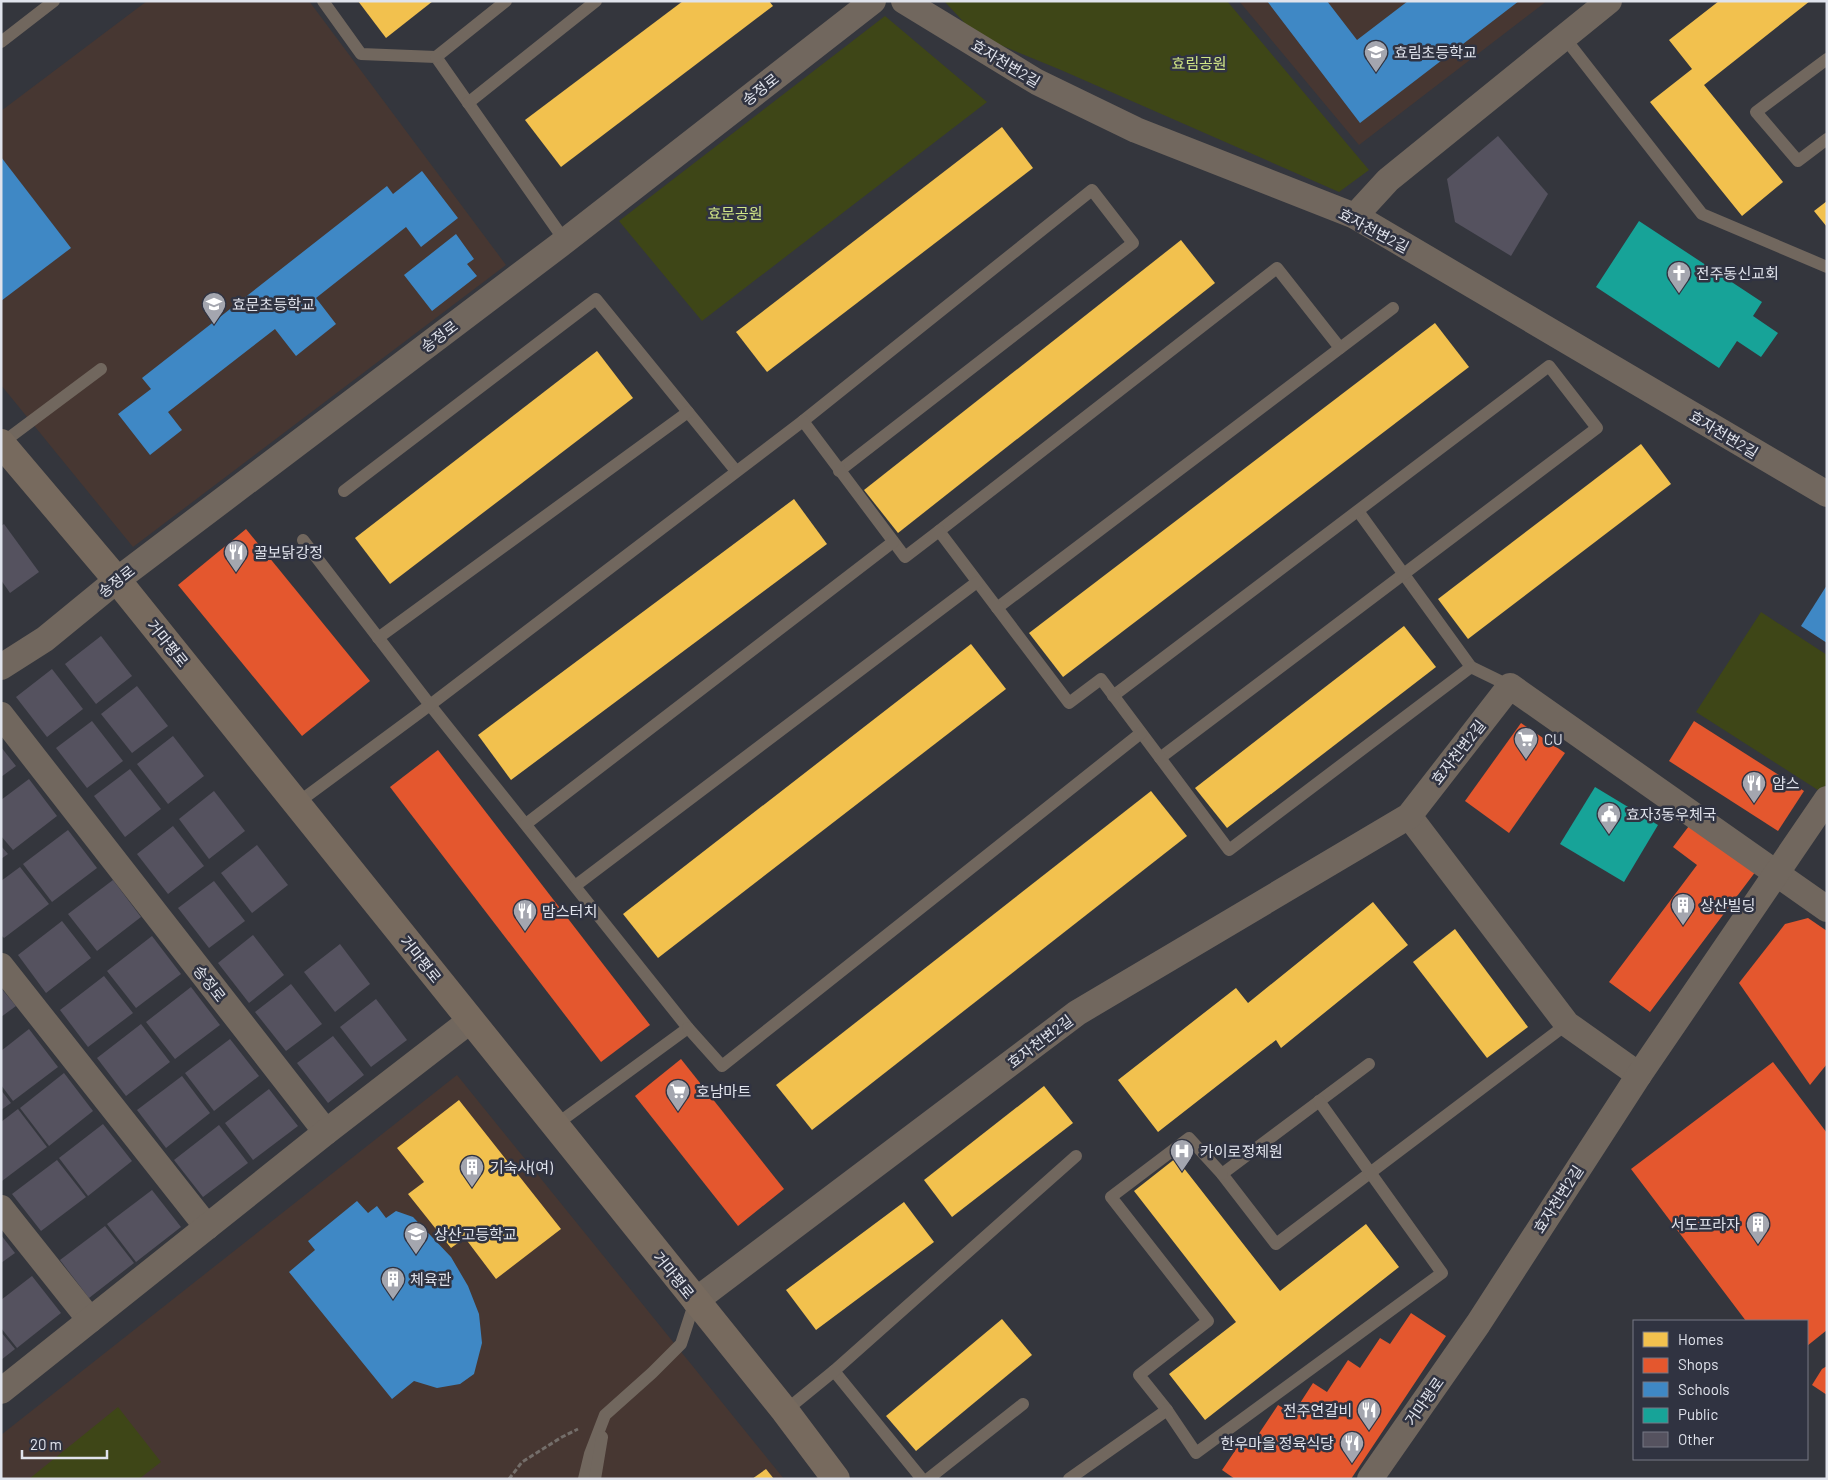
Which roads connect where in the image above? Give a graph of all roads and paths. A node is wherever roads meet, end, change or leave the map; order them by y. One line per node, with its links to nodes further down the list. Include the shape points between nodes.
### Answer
1 (54, 1): 9 (lane)
2 (323, 1): 10 (lane, via 361,54)
3 (506, 1): 10 (lane)
4 (596, 1): 12 (lane)
5 (873, 1): 15 (street, 송정로)
6 (904, 1): 14 (street, 효자천변2길, via 1037,82 1136,130)
7 (1609, 1): 8 (street)
8 (1564, 37): 14 (street, via 1388,180); 16 (lane, via 1702,214)
9 (1, 42)
10 (436, 57): 12 (lane)
11 (1827, 59): 13 (lane, via 1756,112 1798,161)
12 (468, 103): 15 (lane)
13 (1827, 139)
14 (1355, 216): 26 (street, 효자천변2길)
15 (565, 241): 32 (street, 송정로)
16 (1827, 267)
17 (1393, 308): 18 (lane)
18 (1340, 348): 28 (lane, via 1277,268); 34 (lane)
19 (101, 369): 22 (lane)
20 (688, 412): 23 (lane); 25 (lane, via 596,300); 35 (lane)
21 (803, 421): 23 (lane); 24 (lane); 24 (lane, via 1092,190 1133,243)
22 (1, 443): 32 (street, 거마평로)
23 (736, 471): 40 (lane)
24 (839, 471): 30 (lane)
25 (344, 491)
26 (1827, 494)
27 (1358, 511): 31 (lane); 31 (lane, via 1549,366 1597,428); 39 (lane)
28 (939, 531): 30 (lane, via 905,558); 33 (lane)
29 (303, 540): 35 (lane)
30 (893, 542): 47 (lane)
31 (1403, 574): 37 (lane); 43 (lane)
32 (117, 580): 36 (street, 송정로, via 45,639); 45 (street, 거마평로)
33 (978, 582): 34 (lane); 49 (lane)
34 (997, 608): 39 (lane, via 1069,703 1101,679)
35 (378, 638): 40 (lane)
36 (1, 667)
37 (1471, 668): 38 (lane); 43 (lane, via 1229,850)
38 (1510, 686): 46 (street, 효자천변2길); 48 (street)
39 (1113, 696): 42 (lane)
40 (430, 705): 45 (lane); 47 (lane)
41 (1, 715): 59 (street, 송정로)
42 (1141, 733): 43 (lane); 54 (lane, via 722,1066)
43 (1160, 758)
44 (1827, 799): 48 (street, 효자천변2길)
45 (296, 804): 52 (street, 거마평로)
46 (1409, 816): 53 (street); 65 (street, 효자천변2길, via 1077,1013)
47 (526, 824): 49 (lane)
48 (1777, 872): 50 (street); 56 (street, 효자천변2길)
49 (575, 886): 54 (lane)
50 (1827, 909)
51 (1, 966): 64 (street)
52 (471, 1020): 58 (street, 거마평로); 59 (street)
53 (1567, 1024): 56 (street); 61 (lane)
54 (688, 1028): 58 (lane)
55 (1369, 1064): 57 (lane)
56 (1639, 1075): 67 (street, 효자천변2길)
57 (1319, 1101): 61 (lane); 62 (lane)
58 (554, 1126): 65 (street, 거마평로)
59 (326, 1132): 64 (street)
60 (1076, 1156): 68 (lane)
61 (1371, 1172): 62 (lane, via 1276,1244); 71 (lane, via 1442,1273 1196,1453)
62 (1222, 1174): 71 (lane, via 1189,1138 1111,1197 1208,1322 1139,1375)
63 (1, 1208): 66 (street)
64 (207, 1227): 66 (street)
65 (695, 1301): 72 (street, 거마평로); 73 (lane, via 681,1344)
66 (90, 1320): 69 (street)
67 (1478, 1324): 82 (street, 거마평로)
68 (834, 1371): 72 (lane); 79 (lane)
69 (1, 1391)
70 (1022, 1404): 80 (lane)
71 (1167, 1410): 81 (lane)
72 (784, 1411): 78 (street, 거마평로)
73 (605, 1415): 76 (lane); 77 (lane)
74 (581, 1427): 75 (path, via 522,1462)
75 (509, 1479)
76 (584, 1479)
77 (595, 1479)
78 (836, 1479)
79 (922, 1479)
80 (928, 1479)
81 (1069, 1479)
82 (1370, 1479)

